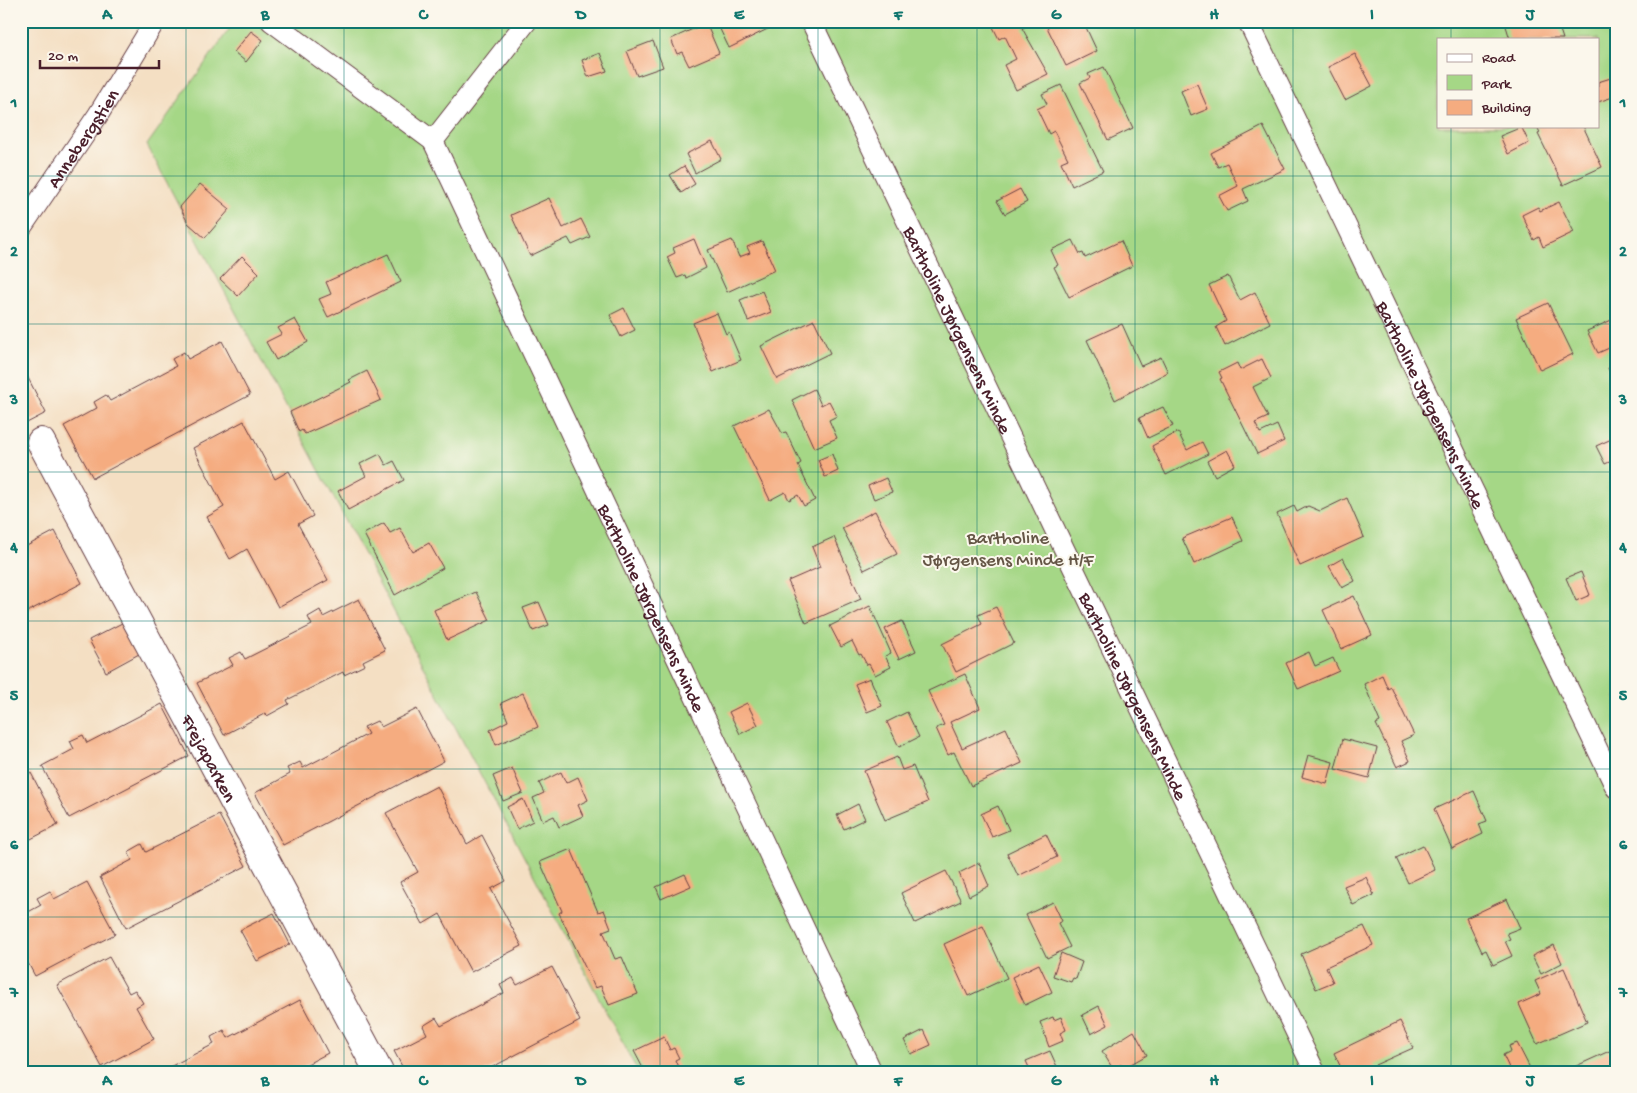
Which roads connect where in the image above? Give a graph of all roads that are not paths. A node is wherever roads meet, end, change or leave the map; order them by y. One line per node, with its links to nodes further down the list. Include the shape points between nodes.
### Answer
1 (155, 21): 7 (lane, Annebergstien, via 98,116)
2 (271, 21): 6 (lane, Bartholine Jørgensens Minde)
3 (527, 21): 6 (lane)
4 (811, 21): 12 (lane, Bartholine Jørgensens Minde)
5 (1248, 21): 9 (lane, Bartholine Jørgensens Minde)
6 (433, 141): 11 (lane, Bartholine Jørgensens Minde)
7 (21, 228)
8 (41, 442): 10 (street, Frejaparken)
9 (1616, 788)
10 (379, 1072)
11 (872, 1072)
12 (1314, 1072)

